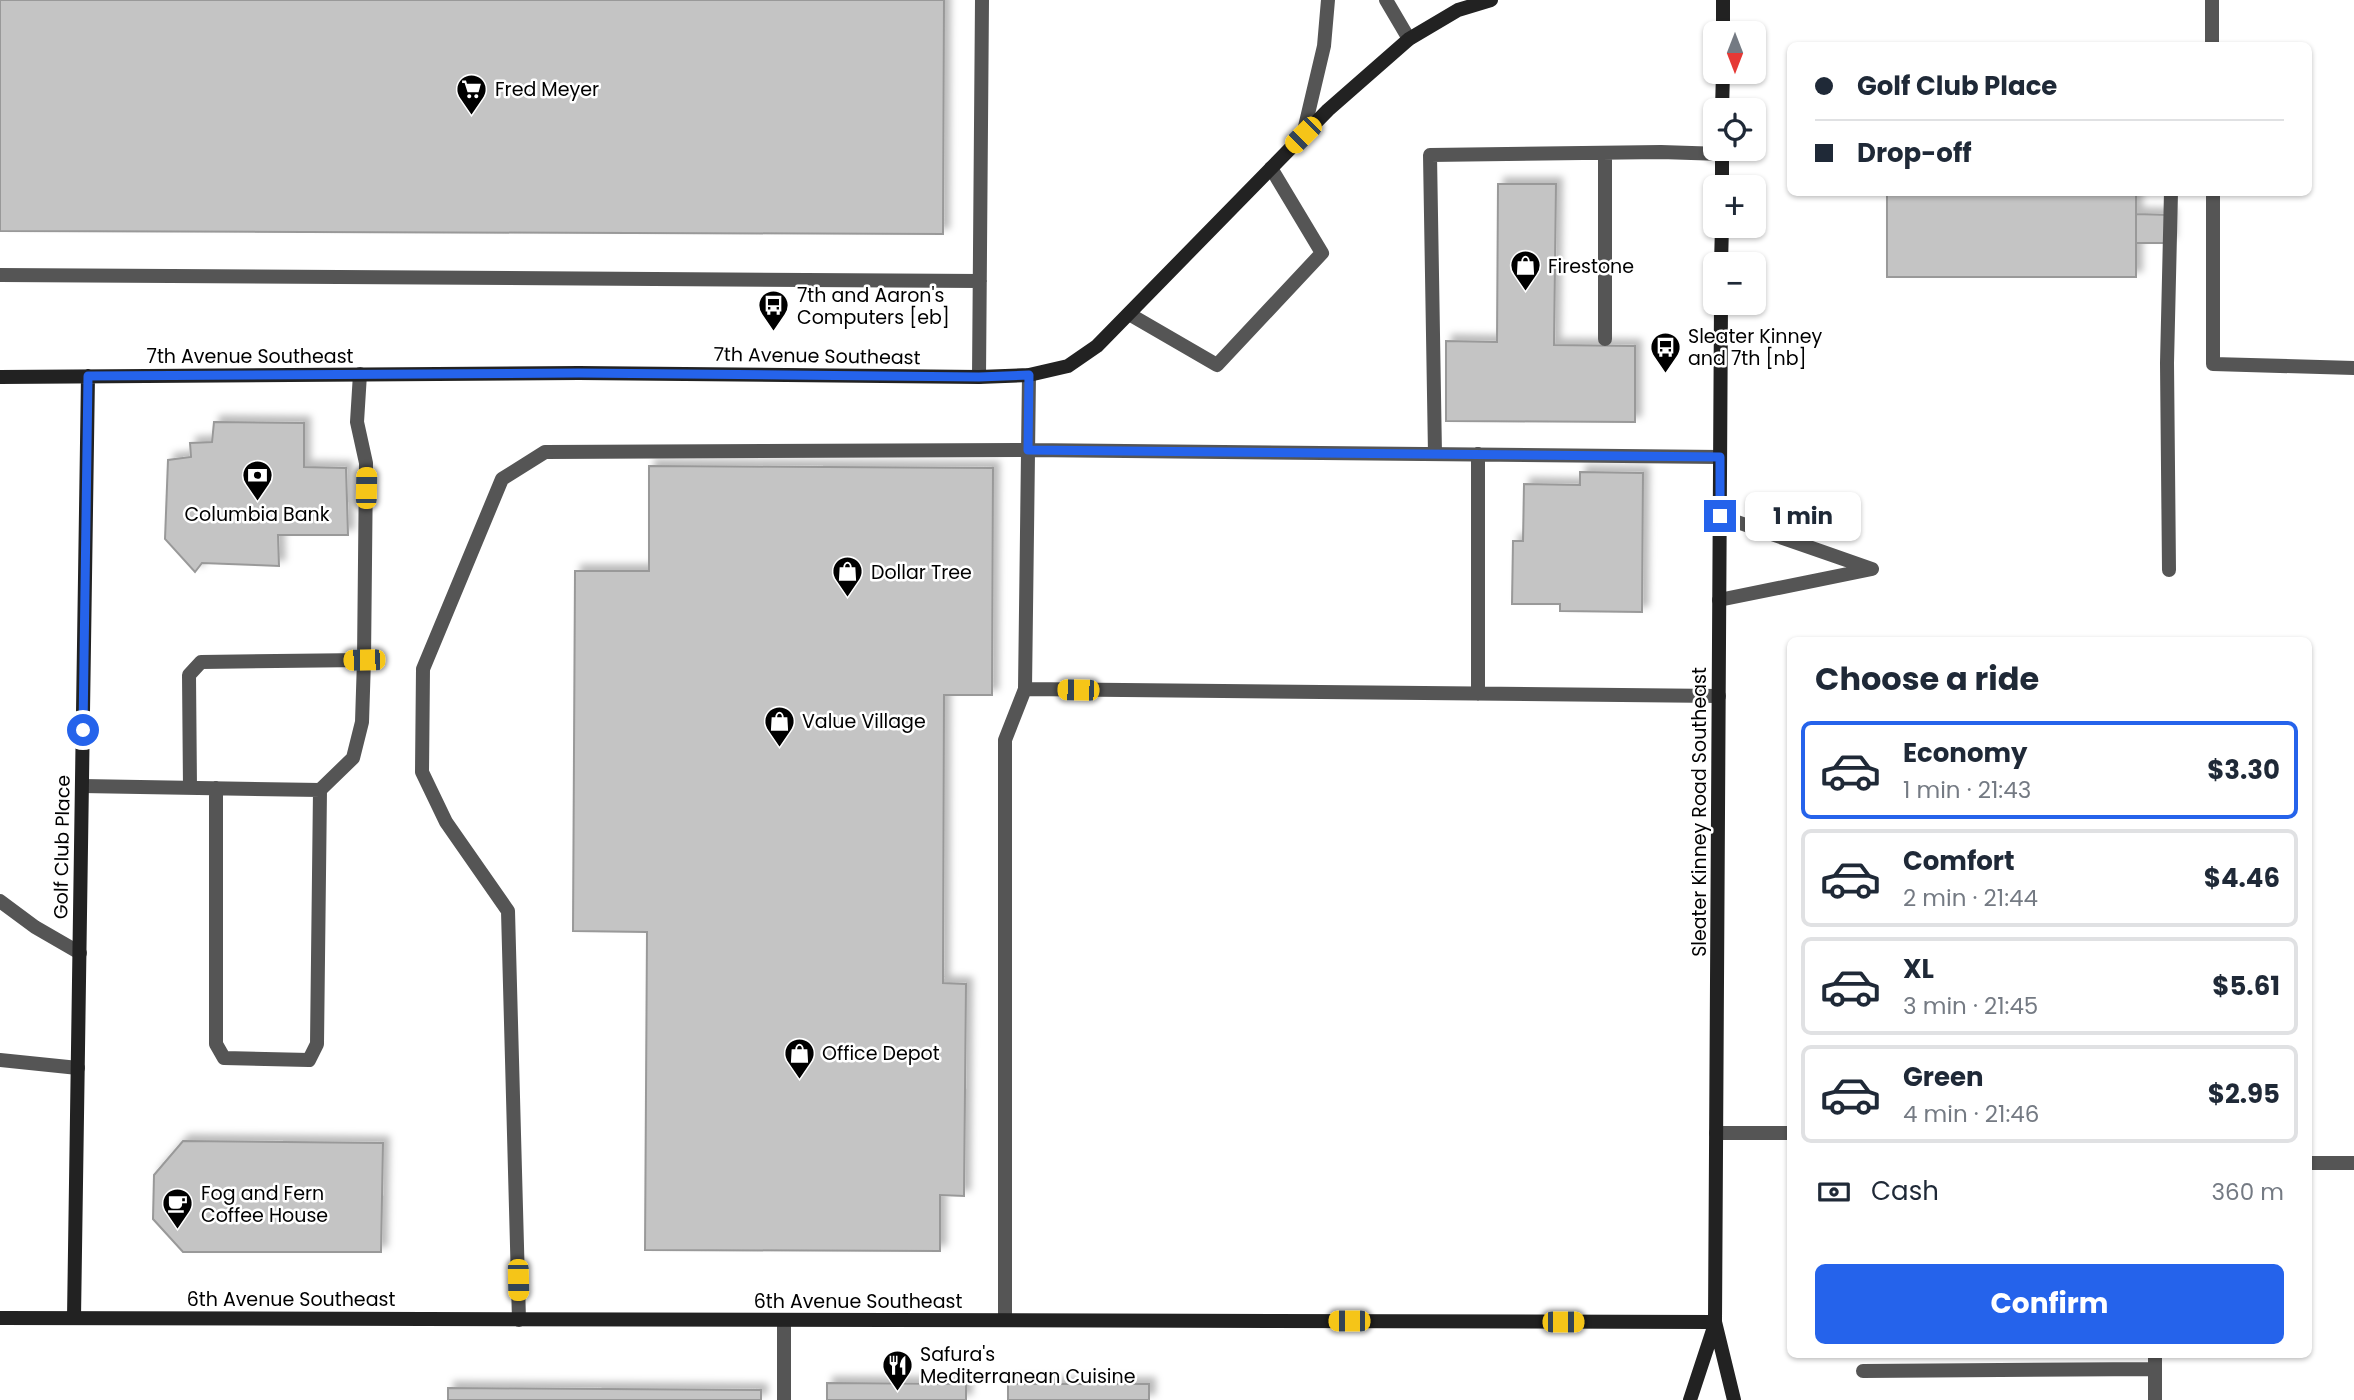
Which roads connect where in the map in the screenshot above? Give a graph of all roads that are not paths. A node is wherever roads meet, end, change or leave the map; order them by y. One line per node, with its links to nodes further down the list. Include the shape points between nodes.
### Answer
1 (982, 0): 17 (lane)
2 (1328, 0): 10 (lane, via 1324,46)
3 (1386, 0): 8 (lane)
4 (1491, 0): 8 (street, 7th Avenue Southeast, via 1458,10)
5 (1723, 0): 7 (street)
6 (2212, 0): 9 (lane)
7 (1723, 21)
8 (1409, 39): 10 (street, 7th Avenue Southeast)
9 (2212, 42)
10 (1303, 135): 13 (street, 7th Avenue Southeast)
11 (1703, 152): 12 (lane)
12 (1605, 153): 20 (lane); 28 (lane, via 1430,155)
13 (1271, 168): 18 (street, 7th Avenue Southeast); 18 (lane, via 1322,253 1217,365)
14 (2171, 196): 32 (lane)
15 (2213, 196): 21 (lane, via 2213,363)
16 (0, 275): 17 (lane)
17 (979, 281): 26 (lane)
18 (1129, 314): 23 (street, 7th Avenue Southeast, via 1097,346 1068,366)
19 (1721, 315): 30 (street, Sleater Kinney Road Southeast)
20 (1605, 339)
21 (2354, 368)
22 (360, 374): 24 (street, 7th Avenue Southeast); 26 (street, 7th Avenue Southeast); 34 (lane, via 356,422 366,463)
23 (1029, 375): 26 (street, 7th Avenue Southeast); 27 (lane)
24 (88, 376): 25 (street, 7th Avenue Southeast); 38 (street, Golf Club Place)
25 (0, 377)
26 (979, 377)
27 (1028, 450): 28 (lane); 35 (lane); 52 (lane, via 545,452 502,479 423,669 422,772 446,822 508,911)
28 (1435, 454): 29 (lane)
29 (1478, 454): 30 (lane); 36 (lane)
30 (1720, 457): 31 (street, Sleater Kinney Road Southeast)
31 (1720, 516): 33 (street, Sleater Kinney Road Southeast); 33 (lane, via 1872,569)
32 (2169, 570)
33 (1719, 600): 37 (street, Sleater Kinney Road Southeast)
34 (364, 660): 39 (lane, via 201,662 189,675); 41 (lane, via 362,722 353,758)
35 (1025, 689): 36 (lane); 54 (lane, via 1005,740)
36 (1478, 694): 37 (lane)
37 (1719, 696): 46 (street, Sleater Kinney Road Southeast)
38 (82, 786): 39 (lane); 43 (street, Golf Club Place)
39 (190, 788): 40 (lane)
40 (216, 789): 41 (lane); 41 (lane, via 216,1044 224,1058 309,1060 317,1044)
41 (320, 790)
42 (0, 901): 43 (lane, via 34,928)
43 (80, 953): 45 (street, Golf Club Place)
44 (0, 1060): 45 (lane)
45 (78, 1068): 51 (street, Golf Club Place)
46 (1716, 1133): 47 (lane); 55 (street, Sleater Kinney Road Southeast)
47 (1787, 1133)
48 (2312, 1163): 49 (lane)
49 (2354, 1163)
50 (0, 1318): 51 (street, 6th Avenue Southeast)
51 (74, 1318): 52 (street, 6th Avenue Southeast)
52 (519, 1320): 53 (street, 6th Avenue Southeast)
53 (785, 1320): 54 (street, 6th Avenue Southeast); 58 (lane)
54 (1005, 1320): 55 (street, 6th Avenue Southeast)
55 (1715, 1322): 59 (street, Sleater Kinney Road Southeast); 60 (street, Sleater Kinney Road Southeast)
56 (2155, 1362): 57 (lane); 61 (lane)
57 (1863, 1371)
58 (784, 1400)
59 (1690, 1400)
60 (1734, 1400)
61 (2155, 1400)

